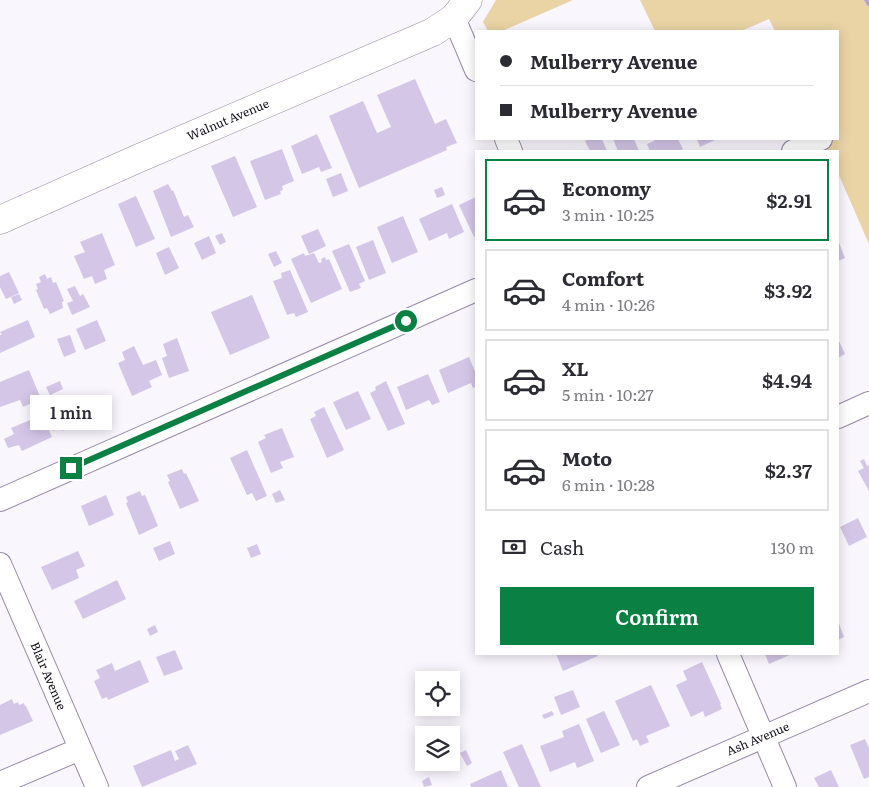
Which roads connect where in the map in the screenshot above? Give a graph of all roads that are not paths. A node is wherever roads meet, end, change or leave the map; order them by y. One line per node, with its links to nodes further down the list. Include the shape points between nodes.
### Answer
1 (461, 9): 2 (street); 5 (street, Walnut Avenue, via 434,32)
2 (475, 66)
3 (819, 140): 4 (street)
4 (795, 150)
5 (0, 220)
6 (475, 290): 9 (street)
7 (869, 403): 8 (street)
8 (839, 417)
9 (0, 500)
10 (0, 564): 14 (street, Blair Avenue)
11 (728, 655): 13 (street)
12 (869, 691): 13 (street, Ash Avenue)
13 (764, 737): 17 (street, Ash Avenue); 18 (street)
14 (80, 749): 15 (street); 16 (street, Blair Avenue)
15 (0, 783)
16 (97, 787)
17 (648, 787)
18 (785, 787)

